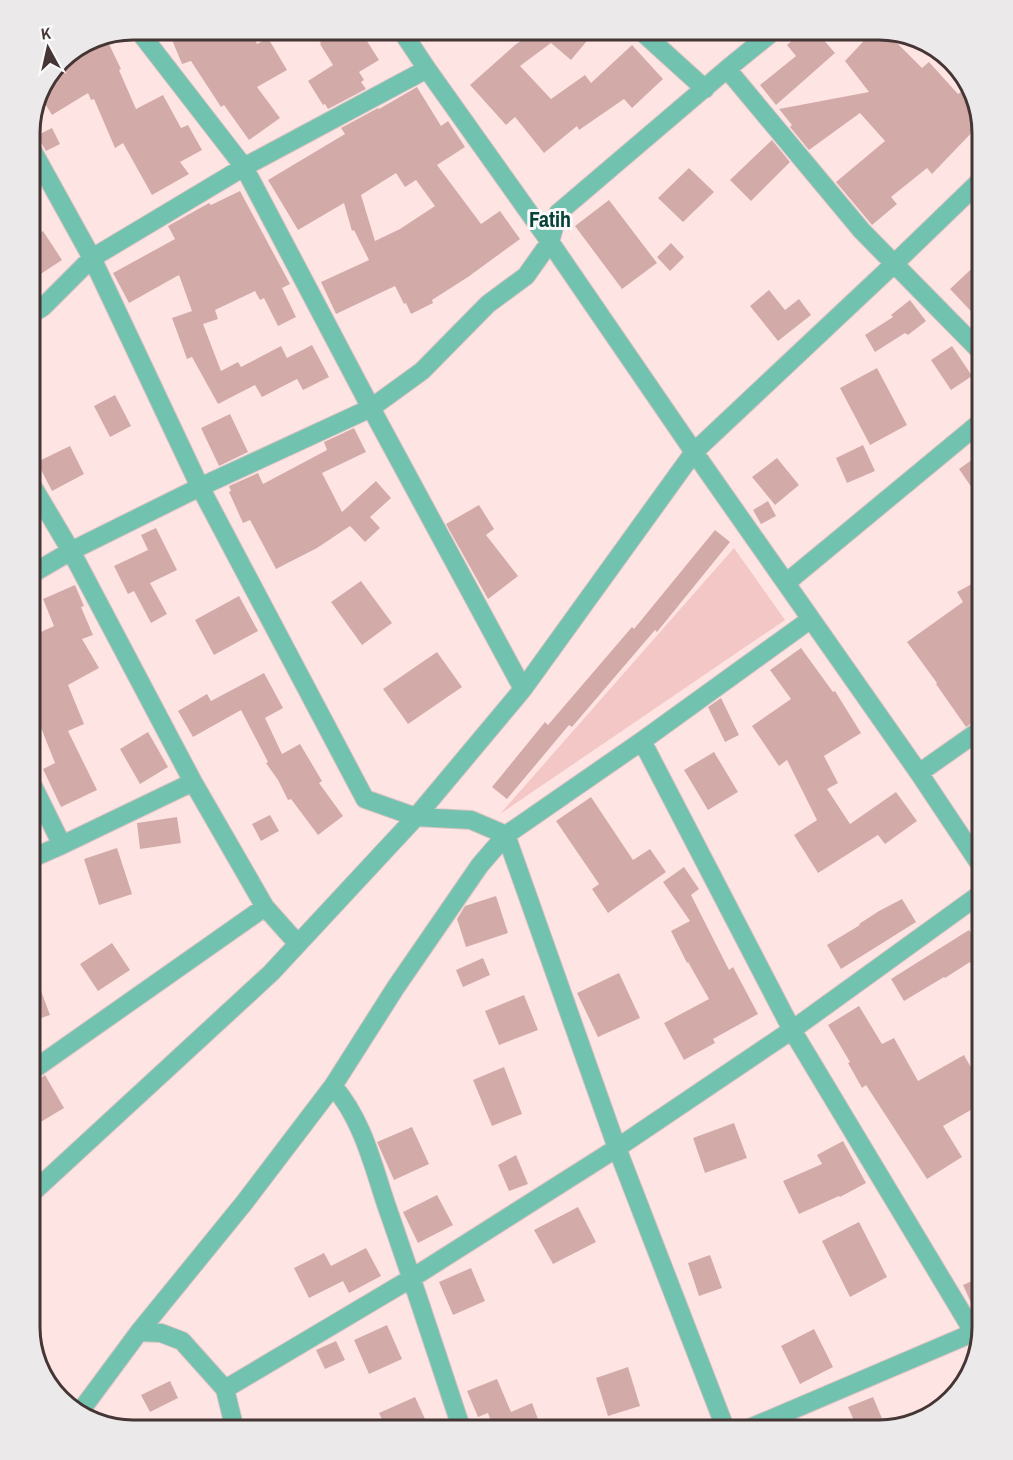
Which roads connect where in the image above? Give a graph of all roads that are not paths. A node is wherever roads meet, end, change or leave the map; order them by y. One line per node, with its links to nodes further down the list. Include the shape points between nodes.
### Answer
1 (146, 40): 9 (street)
2 (408, 40): 5 (street)
3 (652, 41): 7 (street)
4 (762, 41): 6 (street)
5 (427, 69): 9 (street); 11 (street)
6 (727, 69): 7 (street); 13 (street)
7 (705, 89): 11 (street, via 558,213)
8 (41, 166): 12 (street)
9 (244, 167): 12 (street); 16 (street)
10 (972, 189): 13 (street)
11 (550, 242): 16 (street, via 526,276 488,304 422,370); 18 (street)
12 (92, 258): 14 (street); 19 (street)
13 (894, 264): 15 (street); 18 (street)
14 (41, 308)
15 (972, 343)
16 (370, 408): 19 (street); 25 (street)
17 (972, 429): 23 (street)
18 (694, 452): 23 (street); 25 (street)
19 (200, 487): 21 (street); 31 (street, via 365,799)
20 (41, 500): 21 (street)
21 (71, 551): 22 (street); 29 (street)
22 (41, 569)
23 (786, 583): 24 (street)
24 (811, 619): 27 (street); 28 (street)
25 (523, 689): 31 (street)
26 (972, 736): 28 (street)
27 (642, 741): 32 (street); 39 (street)
28 (919, 773): 34 (street)
29 (193, 782): 33 (street); 37 (street)
30 (40, 801): 33 (street)
31 (416, 817): 32 (street, via 471,820); 38 (street)
32 (506, 835): 41 (street, via 480,865); 42 (street)
33 (62, 845): 35 (street)
34 (972, 853)
35 (40, 854)
36 (972, 900): 39 (street)
37 (265, 907): 38 (street); 40 (street)
38 (298, 944): 43 (street)
39 (792, 1030): 42 (street); 45 (street)
40 (40, 1065)
41 (333, 1086): 44 (street, via 359,1125); 46 (street)
42 (616, 1148): 44 (street); 52 (street)
43 (40, 1186)
44 (412, 1278): 48 (street); 51 (street)
45 (972, 1325)
46 (139, 1332): 48 (street, via 161,1333 182,1341); 49 (street)
47 (972, 1337): 53 (street)
48 (225, 1389): 50 (street)
49 (85, 1405)
50 (232, 1419)
51 (459, 1419)
52 (722, 1420)
53 (771, 1420)

